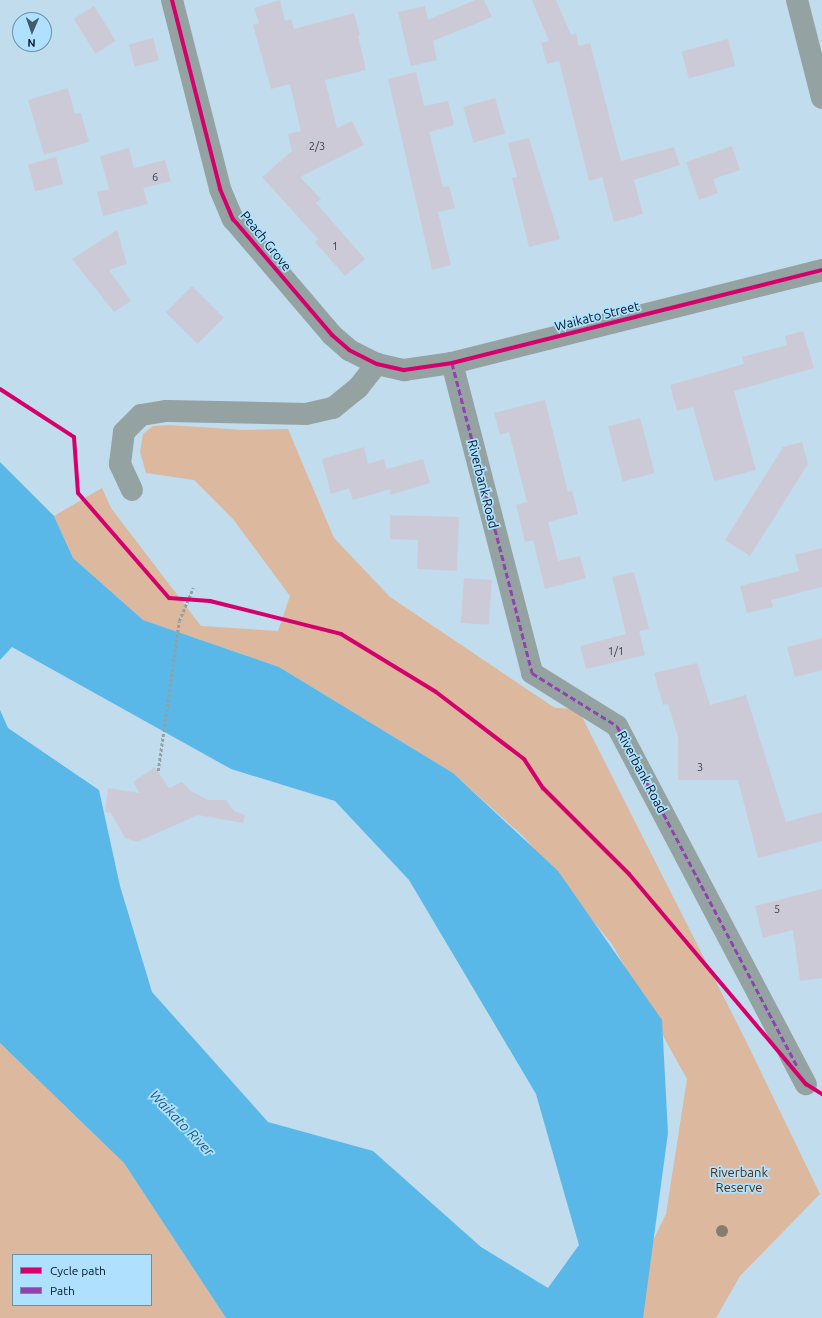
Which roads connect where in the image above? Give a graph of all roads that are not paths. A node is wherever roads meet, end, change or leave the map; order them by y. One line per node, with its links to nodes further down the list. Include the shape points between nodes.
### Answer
1 (172, 0): 6 (street, Peach Grove, via 220,189 233,219 332,335 349,350)
2 (797, 0): 3 (street)
3 (822, 98)
4 (822, 270): 5 (street, Waikato Street)
5 (452, 363): 6 (street, Waikato Street, via 404,370); 8 (street, Riverbank Road, via 532,673 617,726)
6 (377, 364): 7 (street, via 358,388 334,408 306,414 167,411 141,415 124,432 120,464)
7 (132, 490)
8 (806, 1084)

